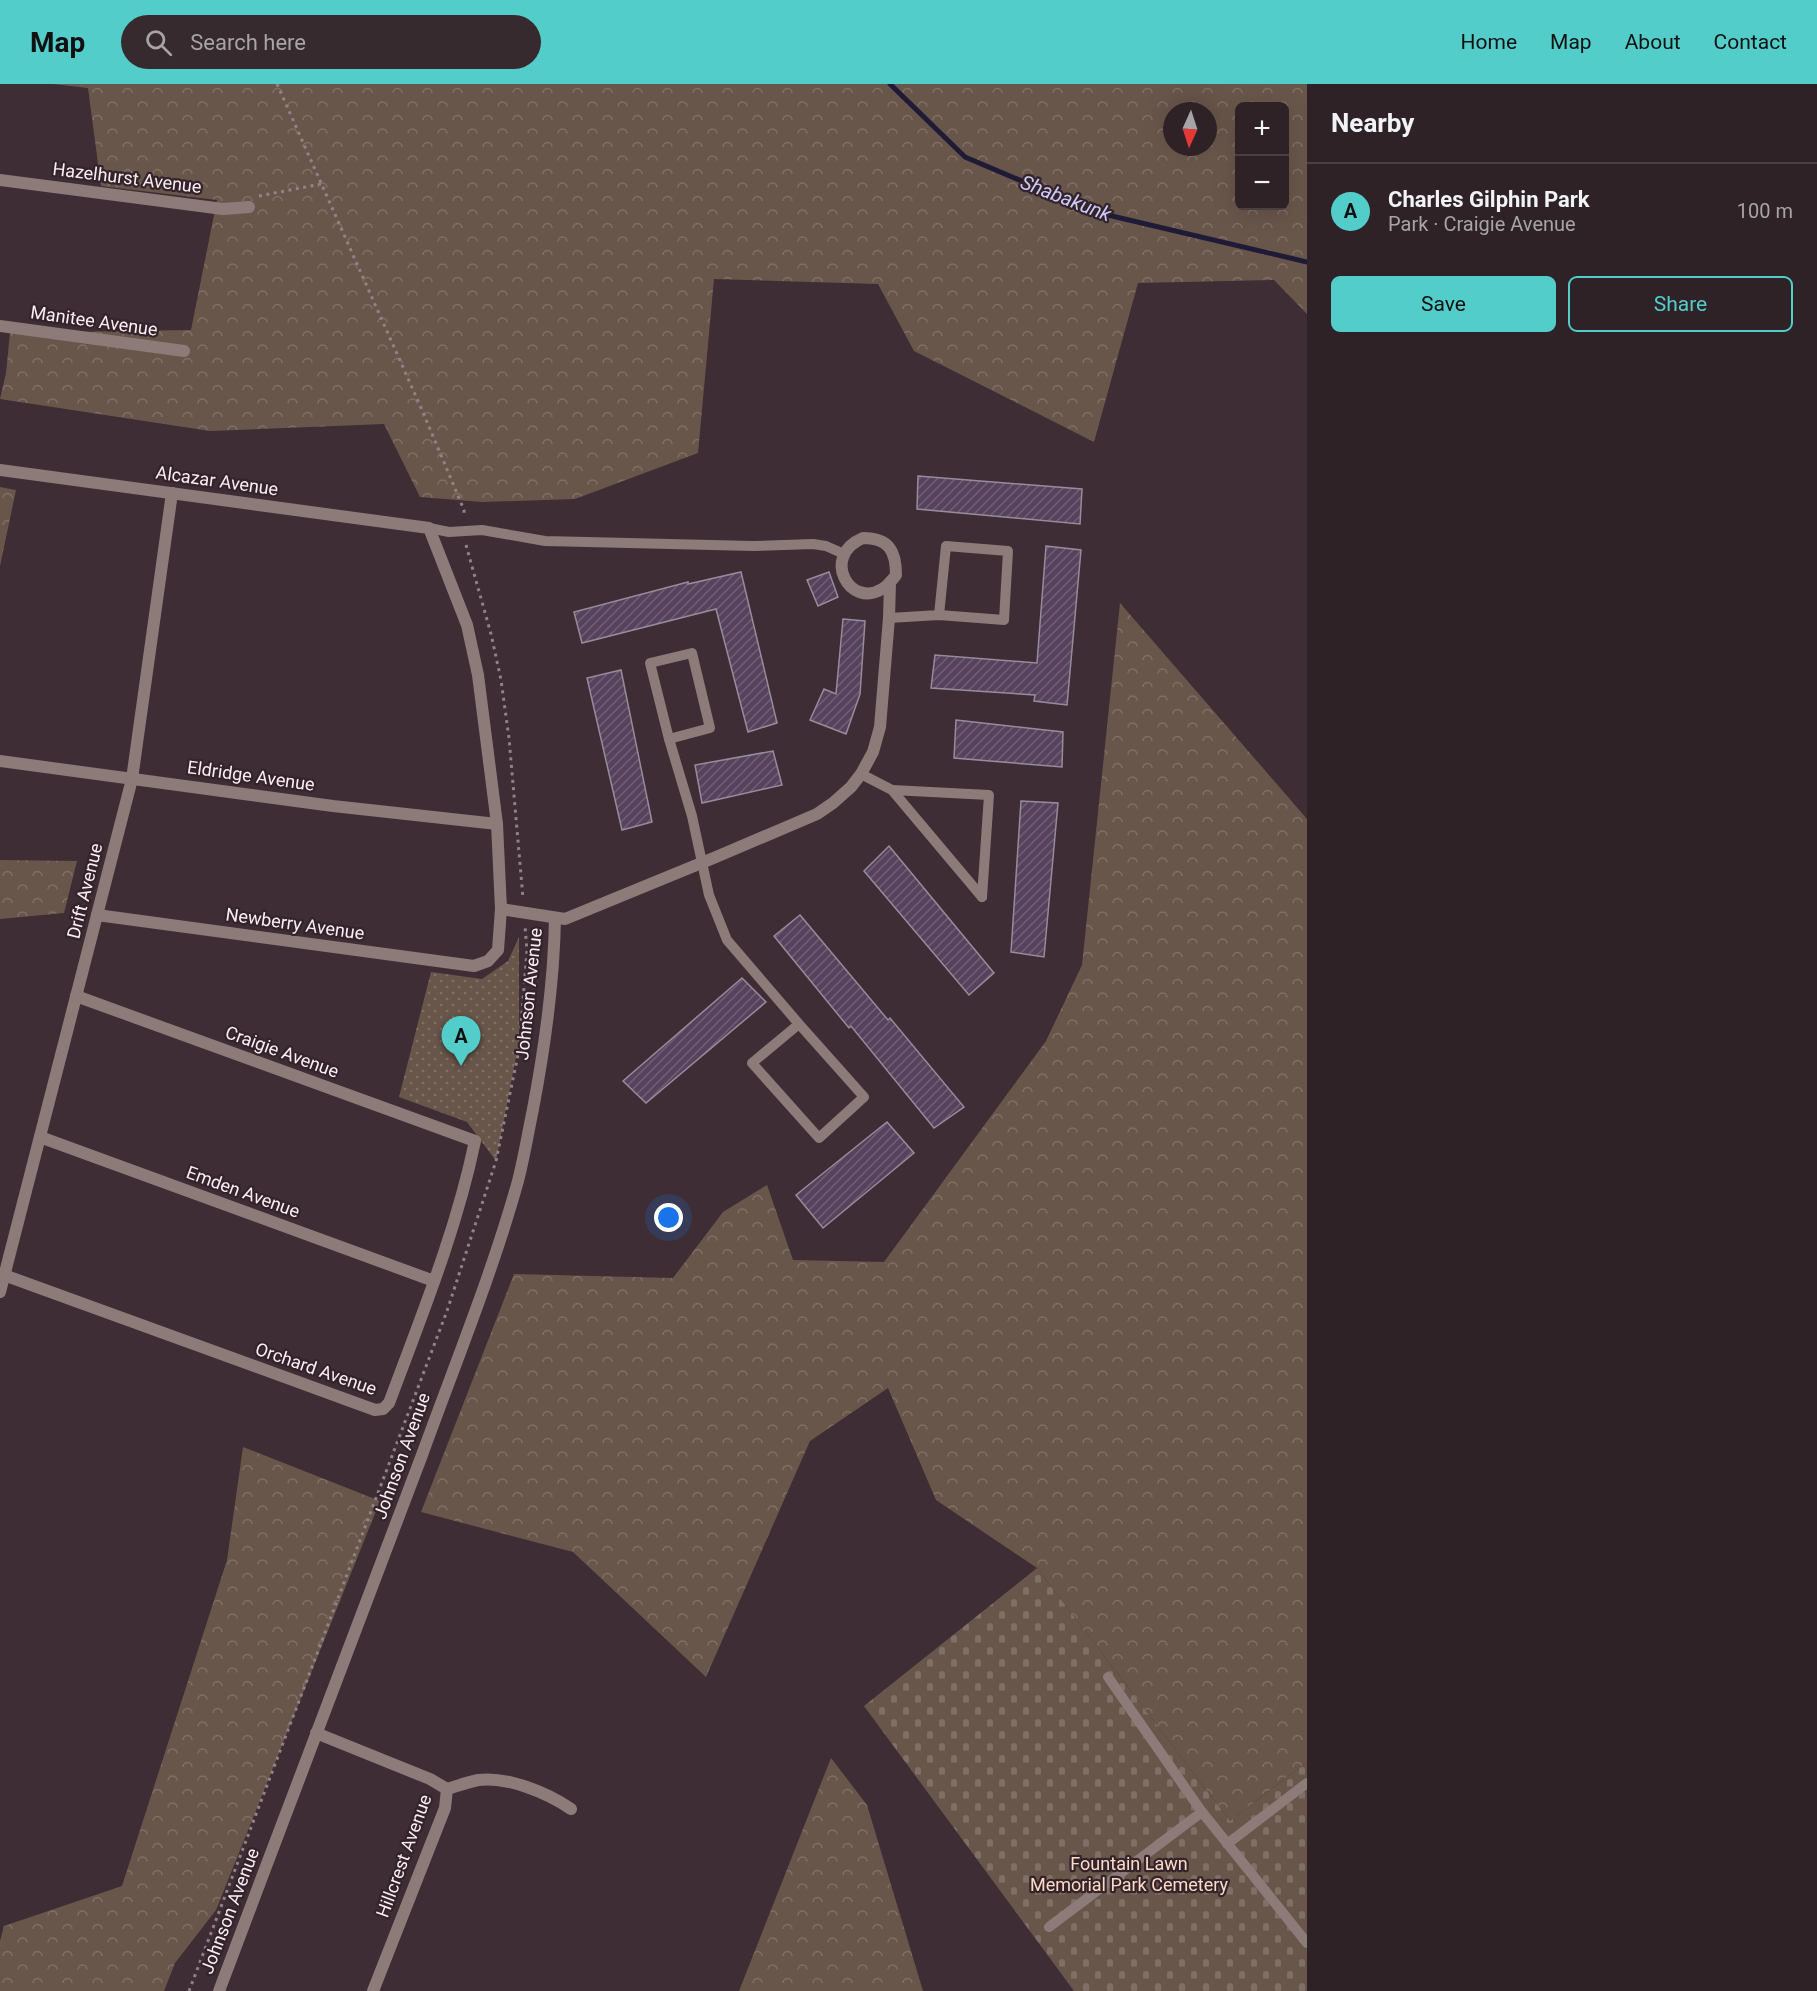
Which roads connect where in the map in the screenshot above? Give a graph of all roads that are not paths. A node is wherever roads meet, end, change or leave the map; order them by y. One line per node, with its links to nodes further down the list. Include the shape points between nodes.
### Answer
1 (0, 180): 2 (street, Hazelhurst Avenue, via 223,209)
2 (249, 207)
3 (0, 326): 4 (street, Manitee Avenue)
4 (184, 351)
5 (0, 470): 6 (street, Alcazar Avenue)
6 (172, 494): 7 (street, Alcazar Avenue); 15 (street, Drift Avenue)
7 (429, 528): 8 (lane, via 449,532 482,530 545,541 813,544); 17 (street, via 466,625 478,675)
8 (844, 554): 9 (street, via 841,570 854,589 875,592); 9 (street, via 862,538 883,542 896,559 896,575)
9 (890, 582): 11 (street)
10 (939, 615): 10 (lane, via 946,546 1008,552 1004,620); 11 (lane)
11 (889, 618): 14 (street, via 880,728)
12 (669, 738): 12 (lane, via 650,663 692,653 710,728); 18 (lane, via 692,816)
13 (0, 760): 15 (street, Eldridge Avenue)
14 (861, 774): 16 (lane); 18 (street, via 817,814)
15 (132, 778): 17 (street, Eldridge Avenue); 20 (street, Drift Avenue)
16 (892, 790): 16 (lane, via 914,817 982,897 989,795)
17 (497, 824): 19 (street)
18 (701, 864): 21 (street, via 565,919); 23 (lane, via 727,940)
19 (501, 909): 20 (street, Newberry Avenue, via 498,950 488,961 474,966); 21 (street)
20 (97, 915): 22 (street, Drift Avenue)
21 (555, 918): 30 (street, Johnson Avenue, via 549,1010 519,1178 483,1290)
22 (76, 996): 24 (street, Drift Avenue); 25 (street, Craigie Avenue)
23 (799, 1024): 23 (lane, via 864,1097 819,1138 752,1063)
24 (40, 1137): 26 (street, Drift Avenue); 27 (street, Emden Avenue)
25 (475, 1141): 27 (street, Orchard Avenue, via 465,1190)
26 (4, 1275): 27 (street, Orchard Avenue, via 375,1410 389,1403); 28 (street, Drift Avenue)
27 (434, 1281)
28 (0, 1292)
29 (1108, 1677): 34 (lane)
30 (316, 1733): 32 (street); 38 (street, Johnson Avenue)
31 (1307, 1783): 35 (lane)
32 (447, 1789): 33 (street, Hillcrest Avenue, via 480,1780 508,1782 536,1790); 39 (street, Hillcrest Avenue, via 445,1808)
33 (572, 1809)
34 (1202, 1812): 35 (lane); 36 (lane)
35 (1227, 1844): 37 (lane)
36 (1049, 1927)
37 (1307, 1942)
38 (219, 1991)
39 (373, 1991)

